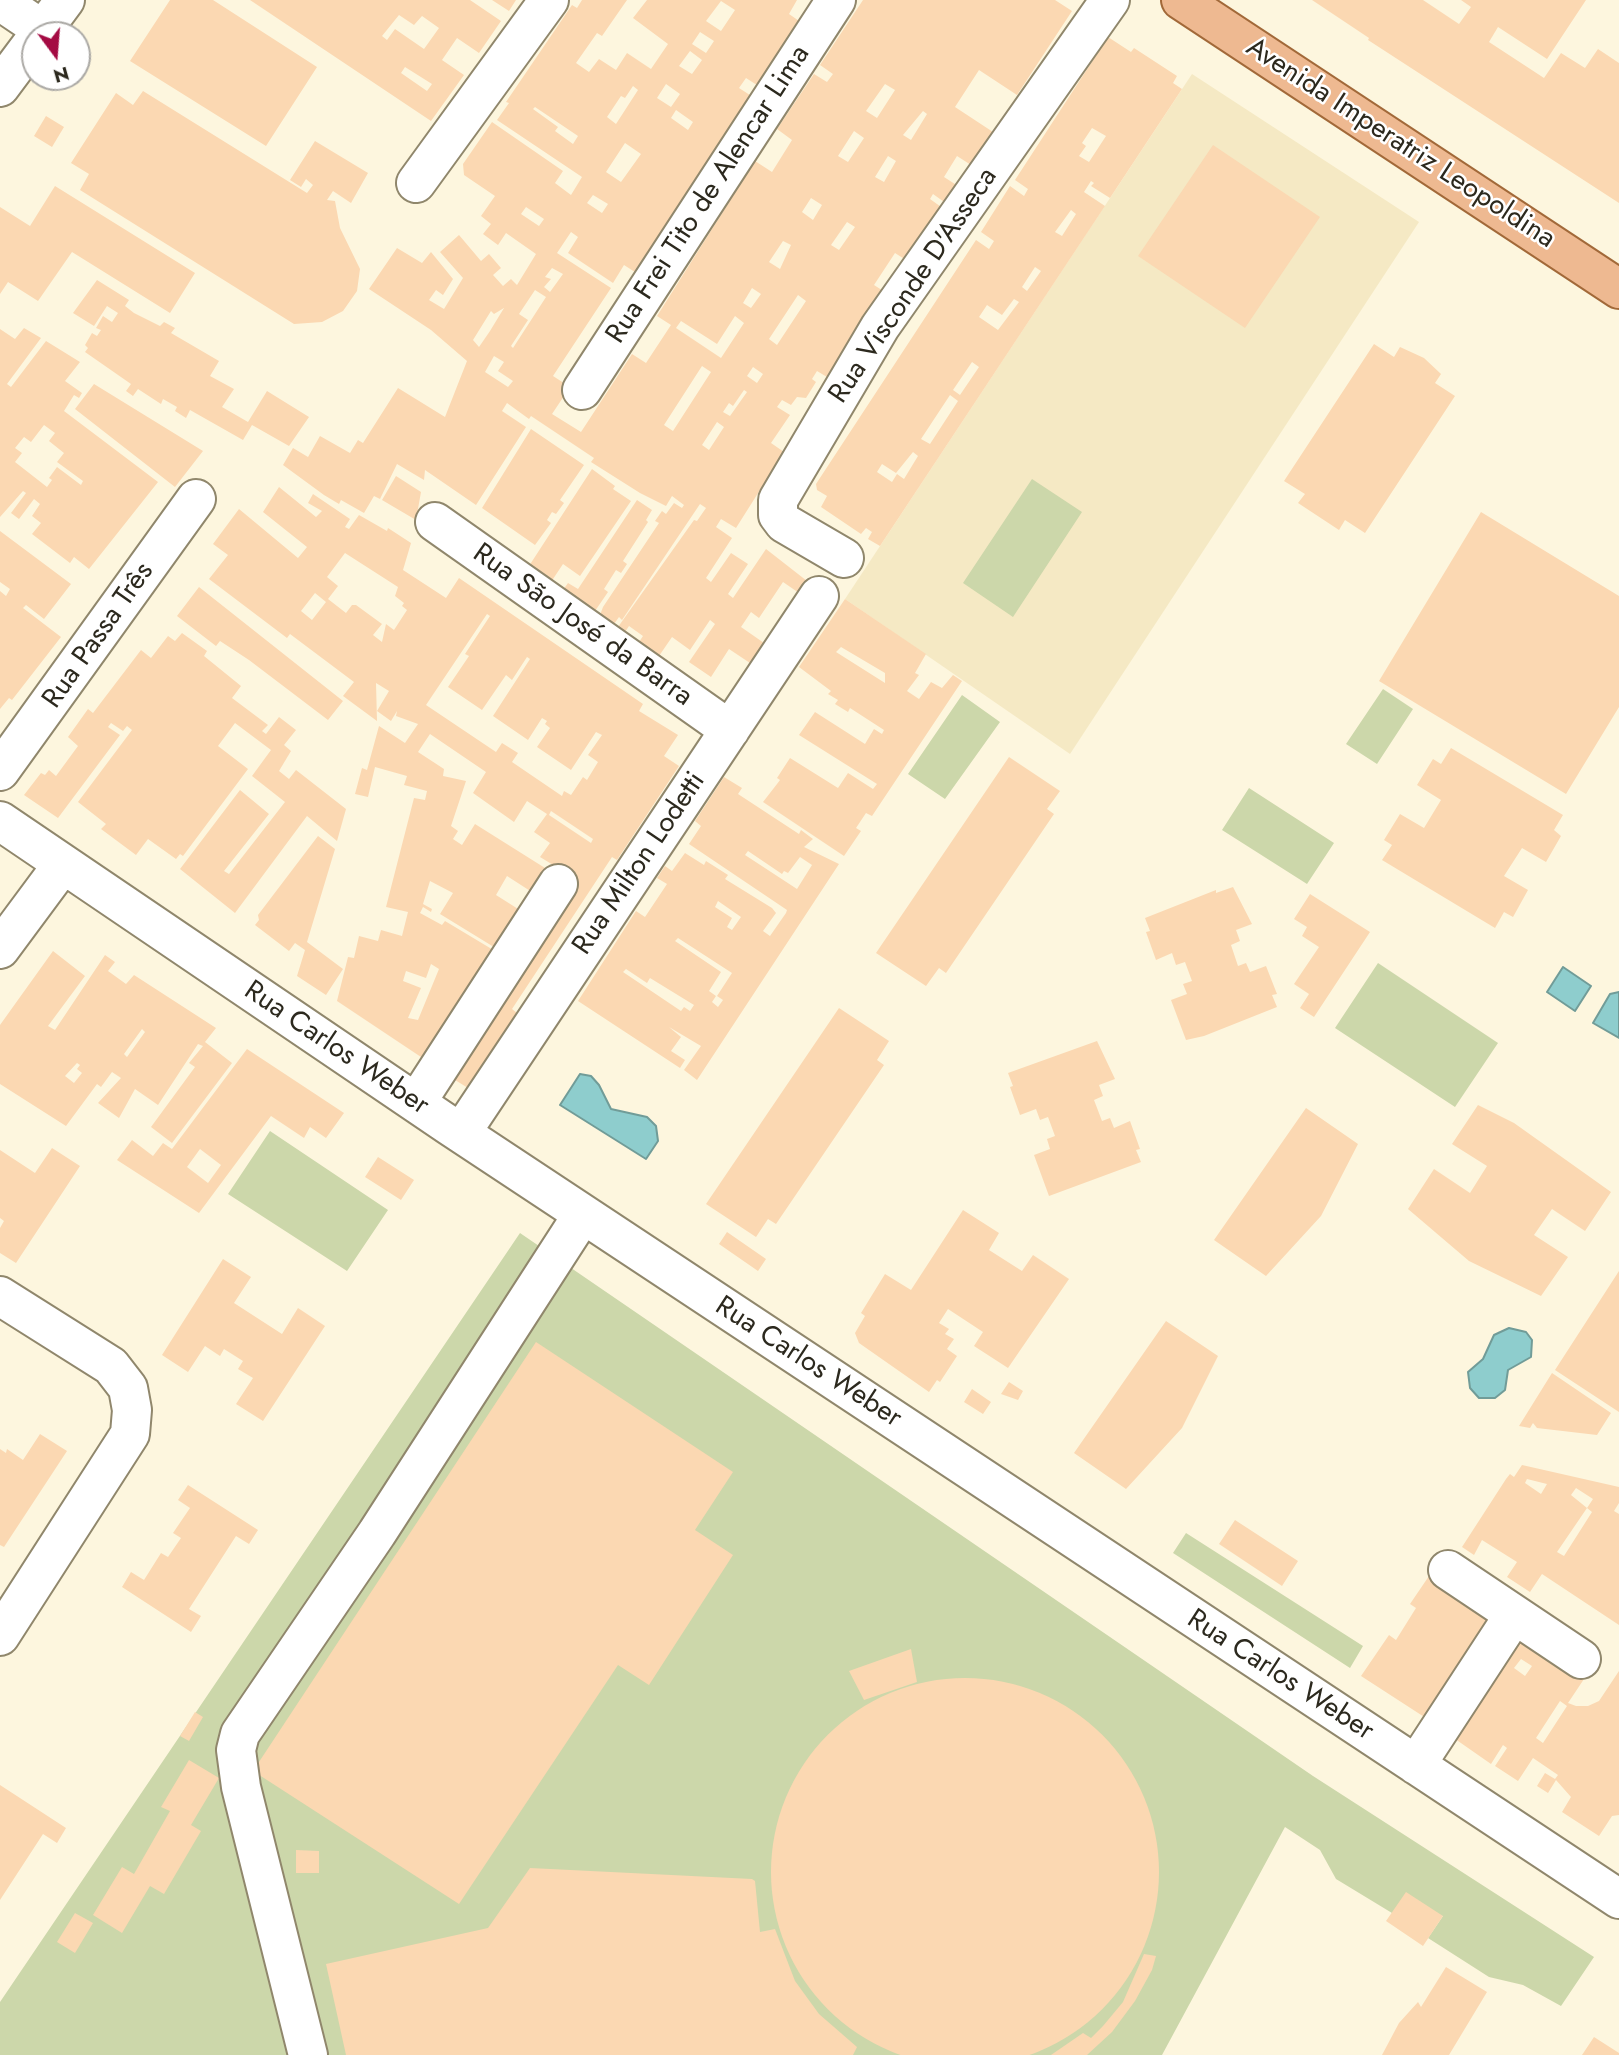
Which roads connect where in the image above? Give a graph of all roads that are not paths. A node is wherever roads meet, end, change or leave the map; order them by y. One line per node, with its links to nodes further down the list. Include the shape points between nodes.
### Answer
1 (548, 0): 9 (street)
2 (836, 0): 11 (street, Rua Frei Tito de Alencar Lima)
3 (1110, 0): 14 (street, Rua Visconde D'Asseca, via 880,327 778,500 778,515 784,523)
4 (1181, 0): 10 (main road, Avenida Imperatriz Leopoldina)
5 (0, 1): 6 (street)
6 (36, 21)
7 (21, 59): 8 (street)
8 (0, 87)
9 (416, 183)
10 (1619, 289)
11 (582, 390)
12 (196, 499): 17 (street, Rua Passa Três)
13 (435, 522): 16 (street, Rua São José da Barra)
14 (844, 558)
15 (819, 596): 16 (street, Rua Milton Lodetti)
16 (730, 730): 23 (street, Rua Milton Lodetti)
17 (0, 771)
18 (0, 821): 19 (street, Rua Carlos Weber)
19 (62, 864): 21 (street); 22 (street, Rua Carlos Weber)
20 (558, 884): 22 (street)
21 (0, 948)
22 (416, 1103): 23 (street, Rua Carlos Weber)
23 (461, 1133): 24 (street, Rua Carlos Weber)
24 (583, 1214): 30 (street, Rua Carlos Weber); 32 (street, via 240,1734 236,1750 241,1787)
25 (0, 1296): 28 (street, via 111,1366 128,1388 132,1410 130,1434)
26 (1448, 1570): 27 (street)
27 (1514, 1615): 29 (street); 30 (street)
28 (0, 1636)
29 (1581, 1659)
30 (1416, 1765): 31 (street, Rua Carlos Weber)
31 (1619, 1899)
32 (308, 2055)

